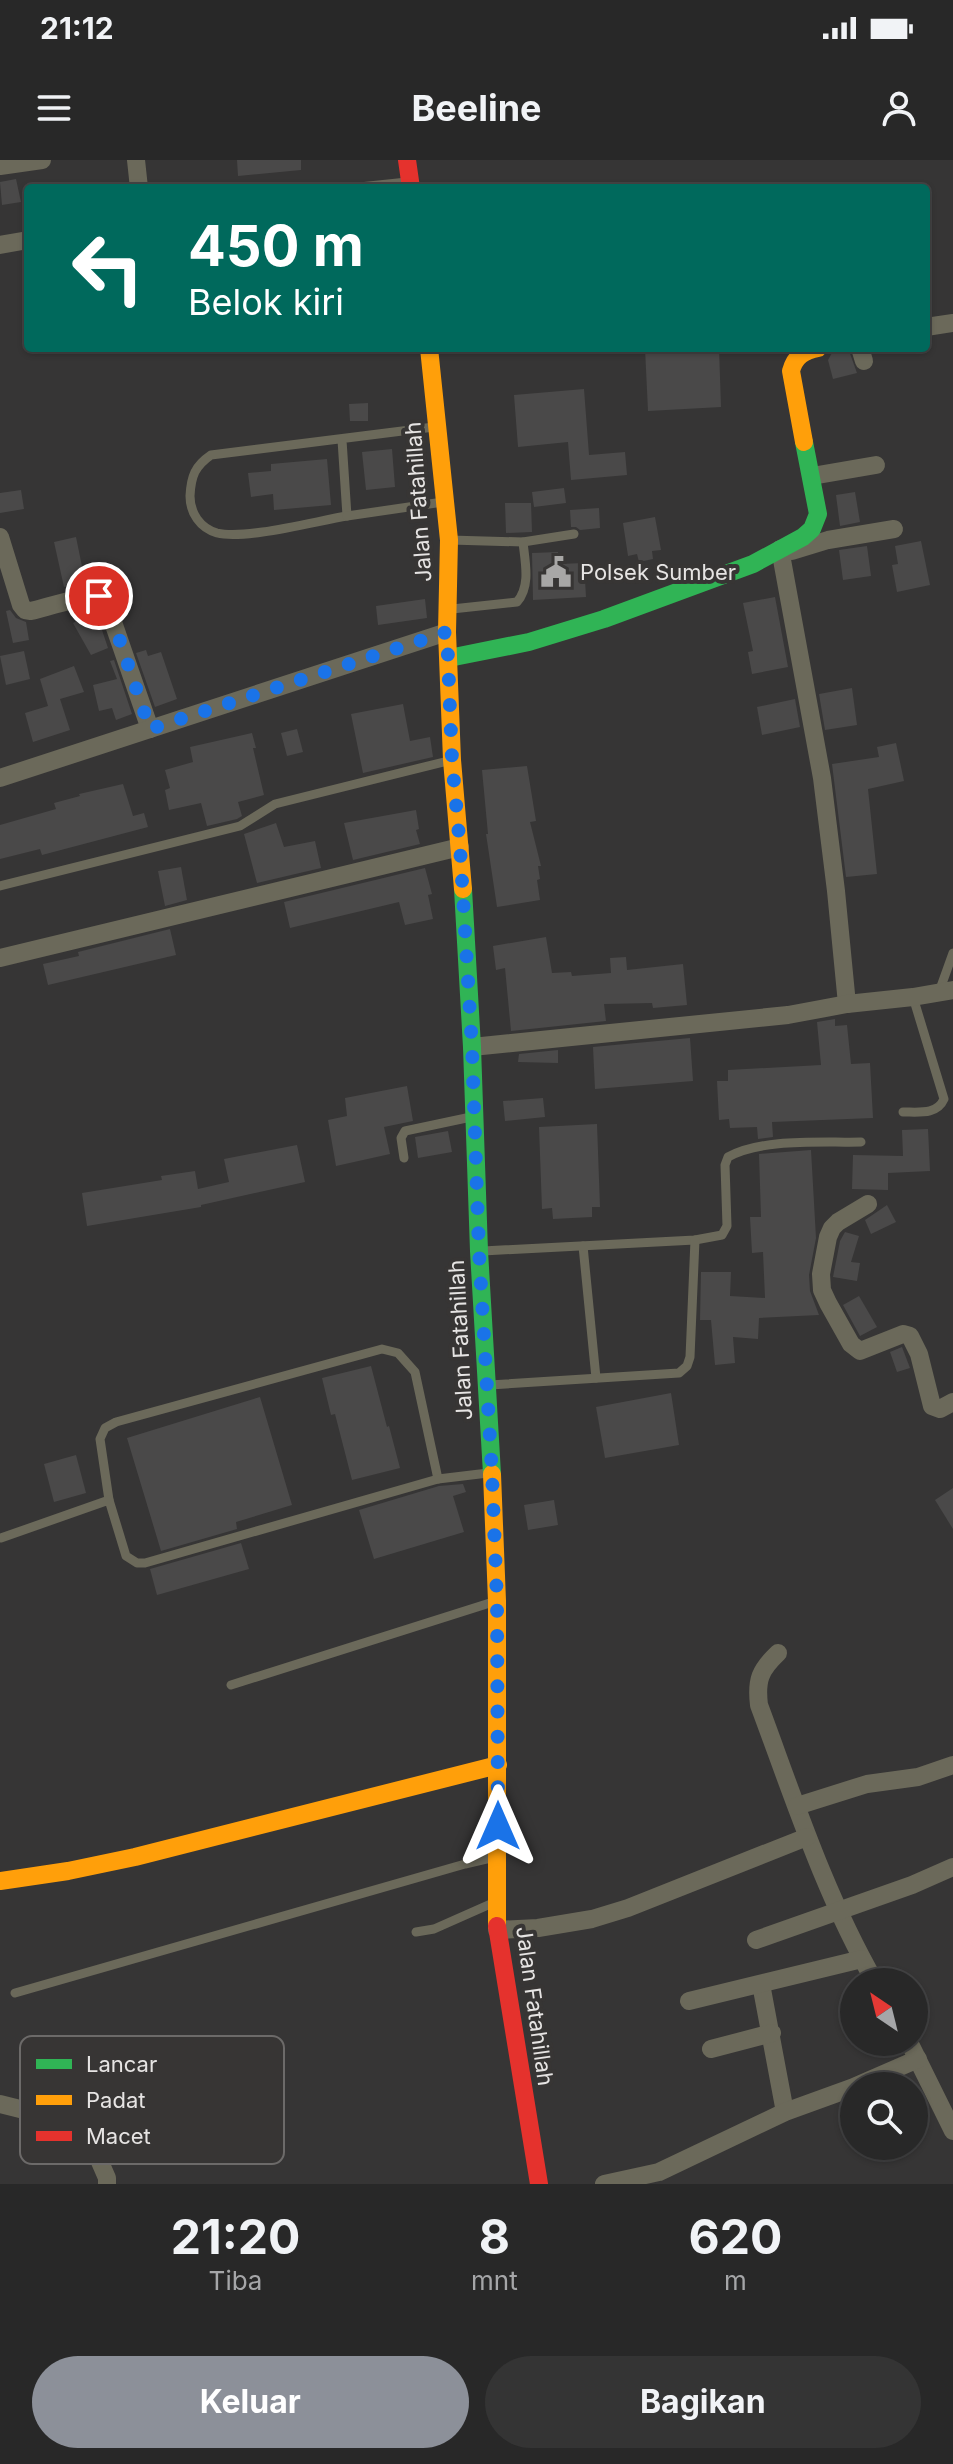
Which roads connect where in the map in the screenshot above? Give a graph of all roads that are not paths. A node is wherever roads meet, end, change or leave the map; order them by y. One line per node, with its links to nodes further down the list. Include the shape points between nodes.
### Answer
1 (42, 160): 4 (street)
2 (136, 160): 5 (street)
3 (407, 160): 6 (street)
4 (0, 166)
5 (139, 184)
6 (410, 184)
7 (24, 241): 8 (street)
8 (0, 245)
9 (953, 323): 10 (street)
10 (930, 326)
11 (430, 352): 13 (street, Jalan Fatahillah)
12 (807, 352): 16 (street, via 798,355 791,371)
13 (439, 426): 14 (lane); 17 (street, Jalan Fatahillah)
14 (342, 440): 18 (lane); 18 (lane, via 211,455 198,464 190,480 190,507 202,526 218,533 250,533)
15 (876, 465): 16 (street)
16 (812, 476): 24 (street, via 818,514 812,529)
17 (445, 502): 18 (lane); 22 (street, Jalan Fatahillah)
18 (347, 516)
19 (894, 529): 24 (street)
20 (574, 534): 23 (lane)
21 (0, 537): 28 (street, via 25,610 87,597 105,599)
22 (449, 540): 23 (lane); 25 (street, Jalan Fatahillah)
23 (523, 542): 25 (lane, via 526,582 517,602)
24 (781, 552): 27 (street, via 604,619 529,642); 37 (street, via 822,778)
25 (447, 610): 26 (street, Jalan Fatahillah)
26 (447, 632): 27 (street, Jalan Fatahillah); 28 (street)
27 (449, 658): 29 (street, Jalan Fatahillah)
28 (150, 729): 30 (street)
29 (452, 760): 31 (street, Jalan Fatahillah); 32 (lane, via 275,804 240,826)
30 (0, 778)
31 (460, 847): 34 (street); 38 (street, Jalan Fatahillah)
32 (0, 886)
33 (953, 953): 35 (lane)
34 (0, 958)
35 (946, 991): 36 (street)
36 (913, 997): 37 (street); 39 (lane, via 944,1099 932,1111)
37 (847, 1004): 38 (street, via 788,1015)
38 (472, 1047): 40 (street, Jalan Fatahillah)
39 (903, 1112)
40 (475, 1117): 42 (lane, via 405,1131); 46 (street, Jalan Fatahillah)
41 (861, 1142): 44 (lane, via 771,1144 728,1157 727,1226 722,1235)
42 (404, 1158)
43 (868, 1204): 49 (street, via 838,1222 828,1237 821,1274 825,1296 860,1351 910,1336 932,1406 940,1409)
44 (695, 1240): 45 (lane); 47 (lane, via 687,1366 679,1373)
45 (583, 1246): 46 (lane); 47 (lane)
46 (479, 1251): 48 (street, Jalan Fatahillah)
47 (596, 1378): 48 (lane)
48 (487, 1385): 50 (street, Jalan Fatahillah)
49 (953, 1402)
50 (492, 1473): 51 (lane); 54 (street, Jalan Fatahillah)
51 (438, 1479): 52 (lane, via 145,1563 126,1556); 52 (lane, via 415,1372 398,1353 382,1349 105,1428 100,1439)
52 (109, 1500): 53 (lane)
53 (1, 1538)
54 (497, 1601): 56 (lane); 57 (street, Jalan Fatahillah)
55 (778, 1653): 59 (street, via 763,1667 759,1705)
56 (231, 1685)
57 (498, 1765): 61 (street, Jalan Fatahillah); 63 (street, via 150,1854 57,1875)
58 (953, 1765): 59 (street)
59 (797, 1806): 60 (street)
60 (807, 1837): 65 (street); 66 (street, via 592,1919)
61 (498, 1856): 64 (street, Jalan Fatahillah); 72 (lane)
62 (953, 1867): 65 (street)
63 (0, 1881)
64 (498, 1900): 66 (street, Jalan Fatahillah); 67 (lane)
65 (838, 1910): 68 (street); 69 (street)
66 (497, 1930): 87 (street, Jalan Fatahillah)
67 (416, 1932)
68 (756, 1940)
69 (862, 1959): 70 (street); 71 (street)
70 (867, 1968)
71 (761, 1984): 73 (street); 74 (street)
72 (15, 1993)
73 (689, 2001)
74 (772, 2033): 75 (street); 82 (street)
75 (711, 2049)
76 (916, 2056): 77 (street)
77 (918, 2059): 78 (street); 83 (street)
78 (888, 2072)
79 (840, 2092): 82 (street)
80 (0, 2104): 81 (street)
81 (20, 2109)
82 (785, 2112): 85 (street)
83 (953, 2131)
84 (101, 2164): 86 (street)
85 (660, 2178): 88 (street)
86 (107, 2184)
87 (539, 2184)
88 (604, 2184)

